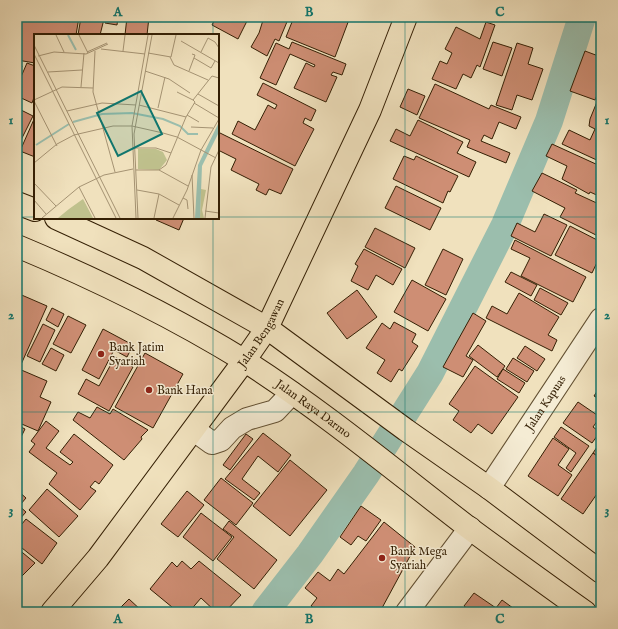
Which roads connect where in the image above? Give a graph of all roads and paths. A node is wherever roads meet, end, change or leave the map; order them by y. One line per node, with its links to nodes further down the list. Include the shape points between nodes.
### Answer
1 (406, 17): 7 (main road, Jalan Bengawan, via 370,110)
2 (17, 203): 3 (main road)
3 (34, 210)
4 (58, 219): 7 (main road, via 143,258)
5 (17, 246): 8 (main road, Jalan Raya Darmo, via 87,276 160,312)
6 (601, 319): 11 (street, Jalan Kapuas)
7 (267, 328): 8 (main road, Jalan Bengawan); 11 (main road)
8 (244, 361): 9 (main road, Jalan Raya Darmo); 10 (main road, Jalan Bengawan)
9 (292, 393): 10 (street, via 275,411 238,424 218,442 212,443); 12 (main road, Jalan Raya Darmo)
10 (194, 430): 14 (main road, Jalan Bengawan, via 98,558)
11 (490, 488): 13 (main road)
12 (470, 528): 15 (street); 16 (main road, Jalan Raya Darmo)
13 (601, 572)
14 (52, 612)
15 (408, 612)
16 (585, 612)

